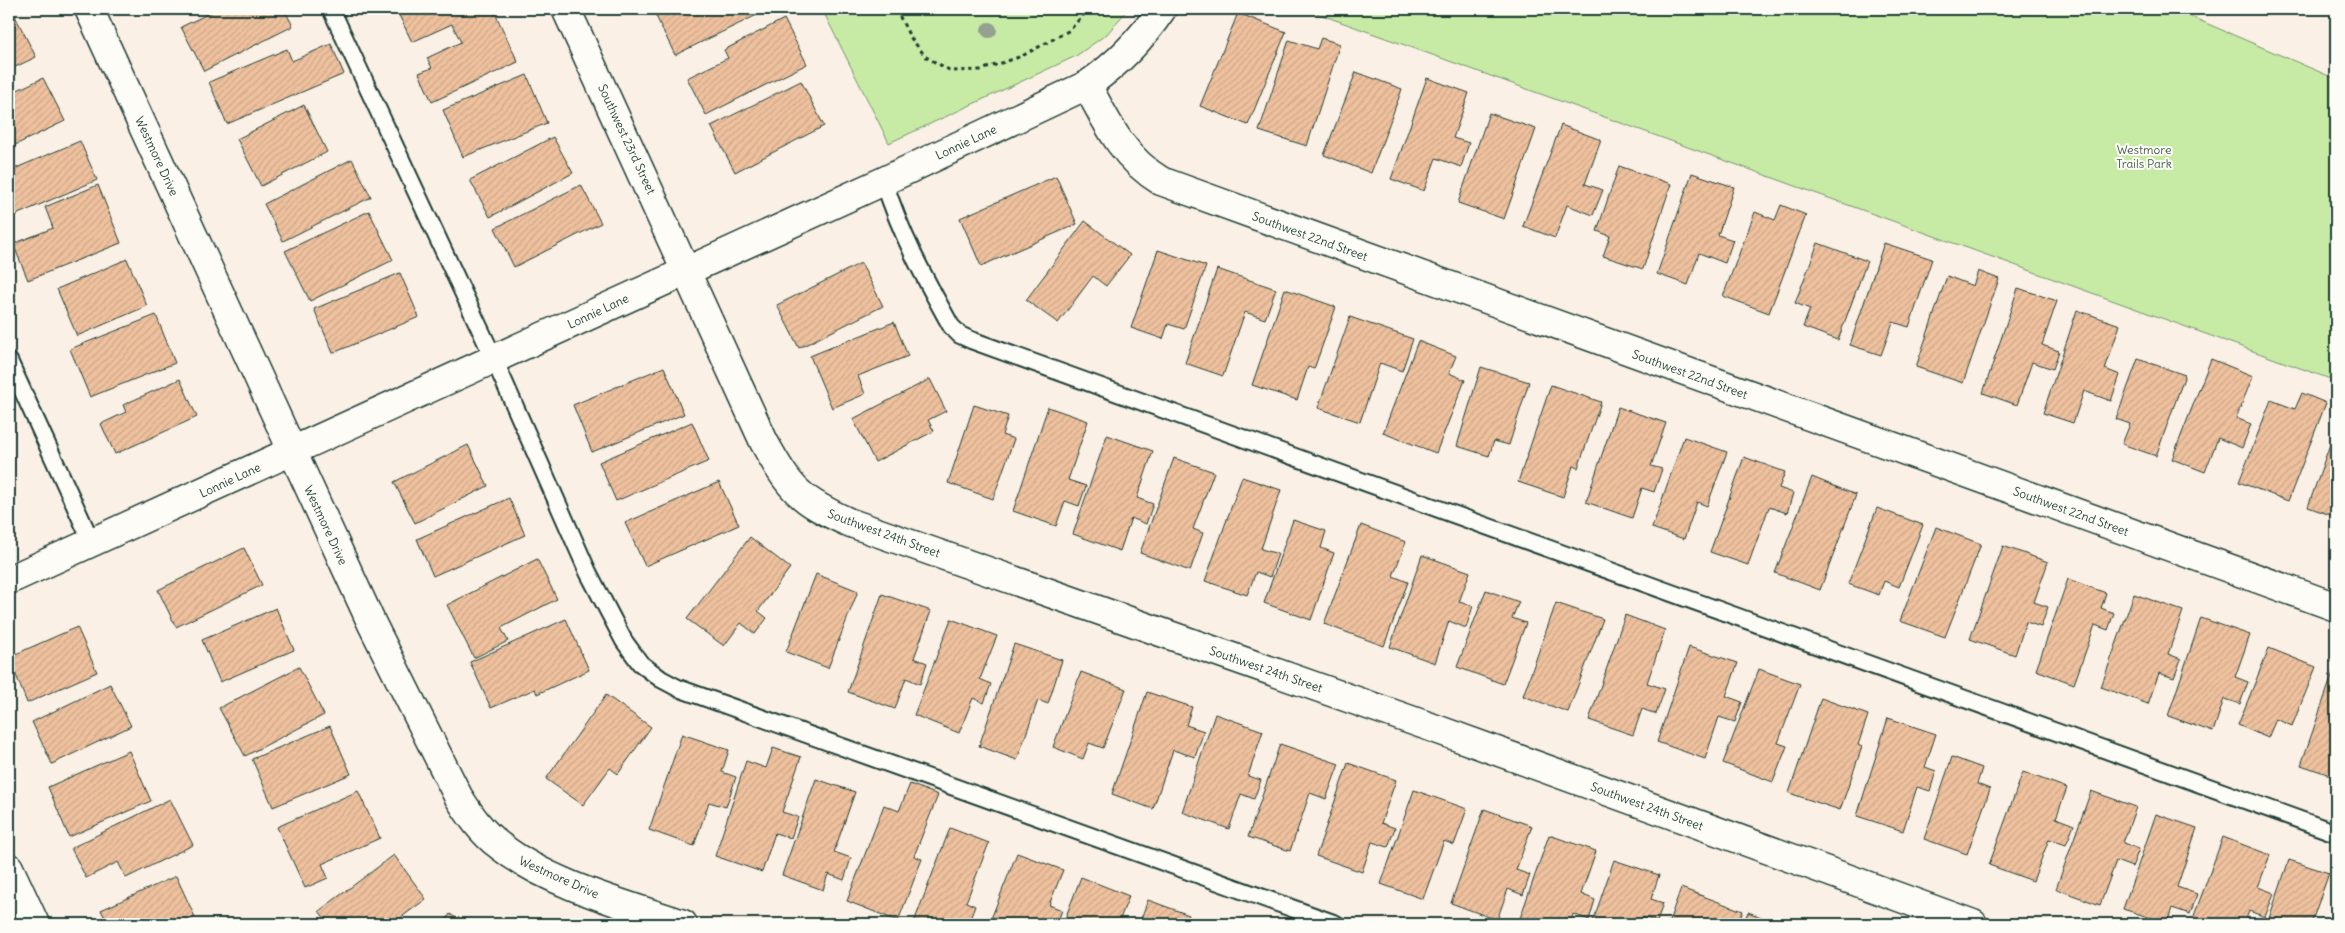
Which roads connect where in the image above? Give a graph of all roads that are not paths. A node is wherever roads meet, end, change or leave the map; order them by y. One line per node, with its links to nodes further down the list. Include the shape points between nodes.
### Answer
1 (89, 9): 10 (street, Westmore Drive)
2 (331, 9): 8 (lane)
3 (566, 9): 7 (street, Southwest 23rd Street)
4 (1162, 9): 5 (street, Lonnie Lane, via 1139,41 1112,68)
5 (1087, 85): 6 (street, Lonnie Lane); 13 (street, Southwest 22nd Street, via 1124,149 1142,170 1161,181)
6 (884, 181): 7 (street, Lonnie Lane); 14 (lane, via 914,259 946,318 960,335 971,340)
7 (687, 270): 8 (street, Lonnie Lane); 19 (street, Southwest 24th Street, via 764,442 784,478 817,508 848,522 1425,725)
8 (494, 359): 10 (street, Lonnie Lane); 18 (lane, via 588,572 624,641 640,662 661,679 678,688)
9 (9, 361): 11 (lane)
10 (292, 451): 11 (street, Lonnie Lane); 17 (street, Westmore Drive, via 426,736 475,822 498,846 527,865 586,890)
11 (92, 543): 12 (street, Lonnie Lane)
12 (9, 580)
13 (2336, 607)
14 (2336, 833)
15 (9, 868): 16 (street)
16 (35, 924)
17 (683, 924)
18 (1336, 924)
19 (1972, 924)

